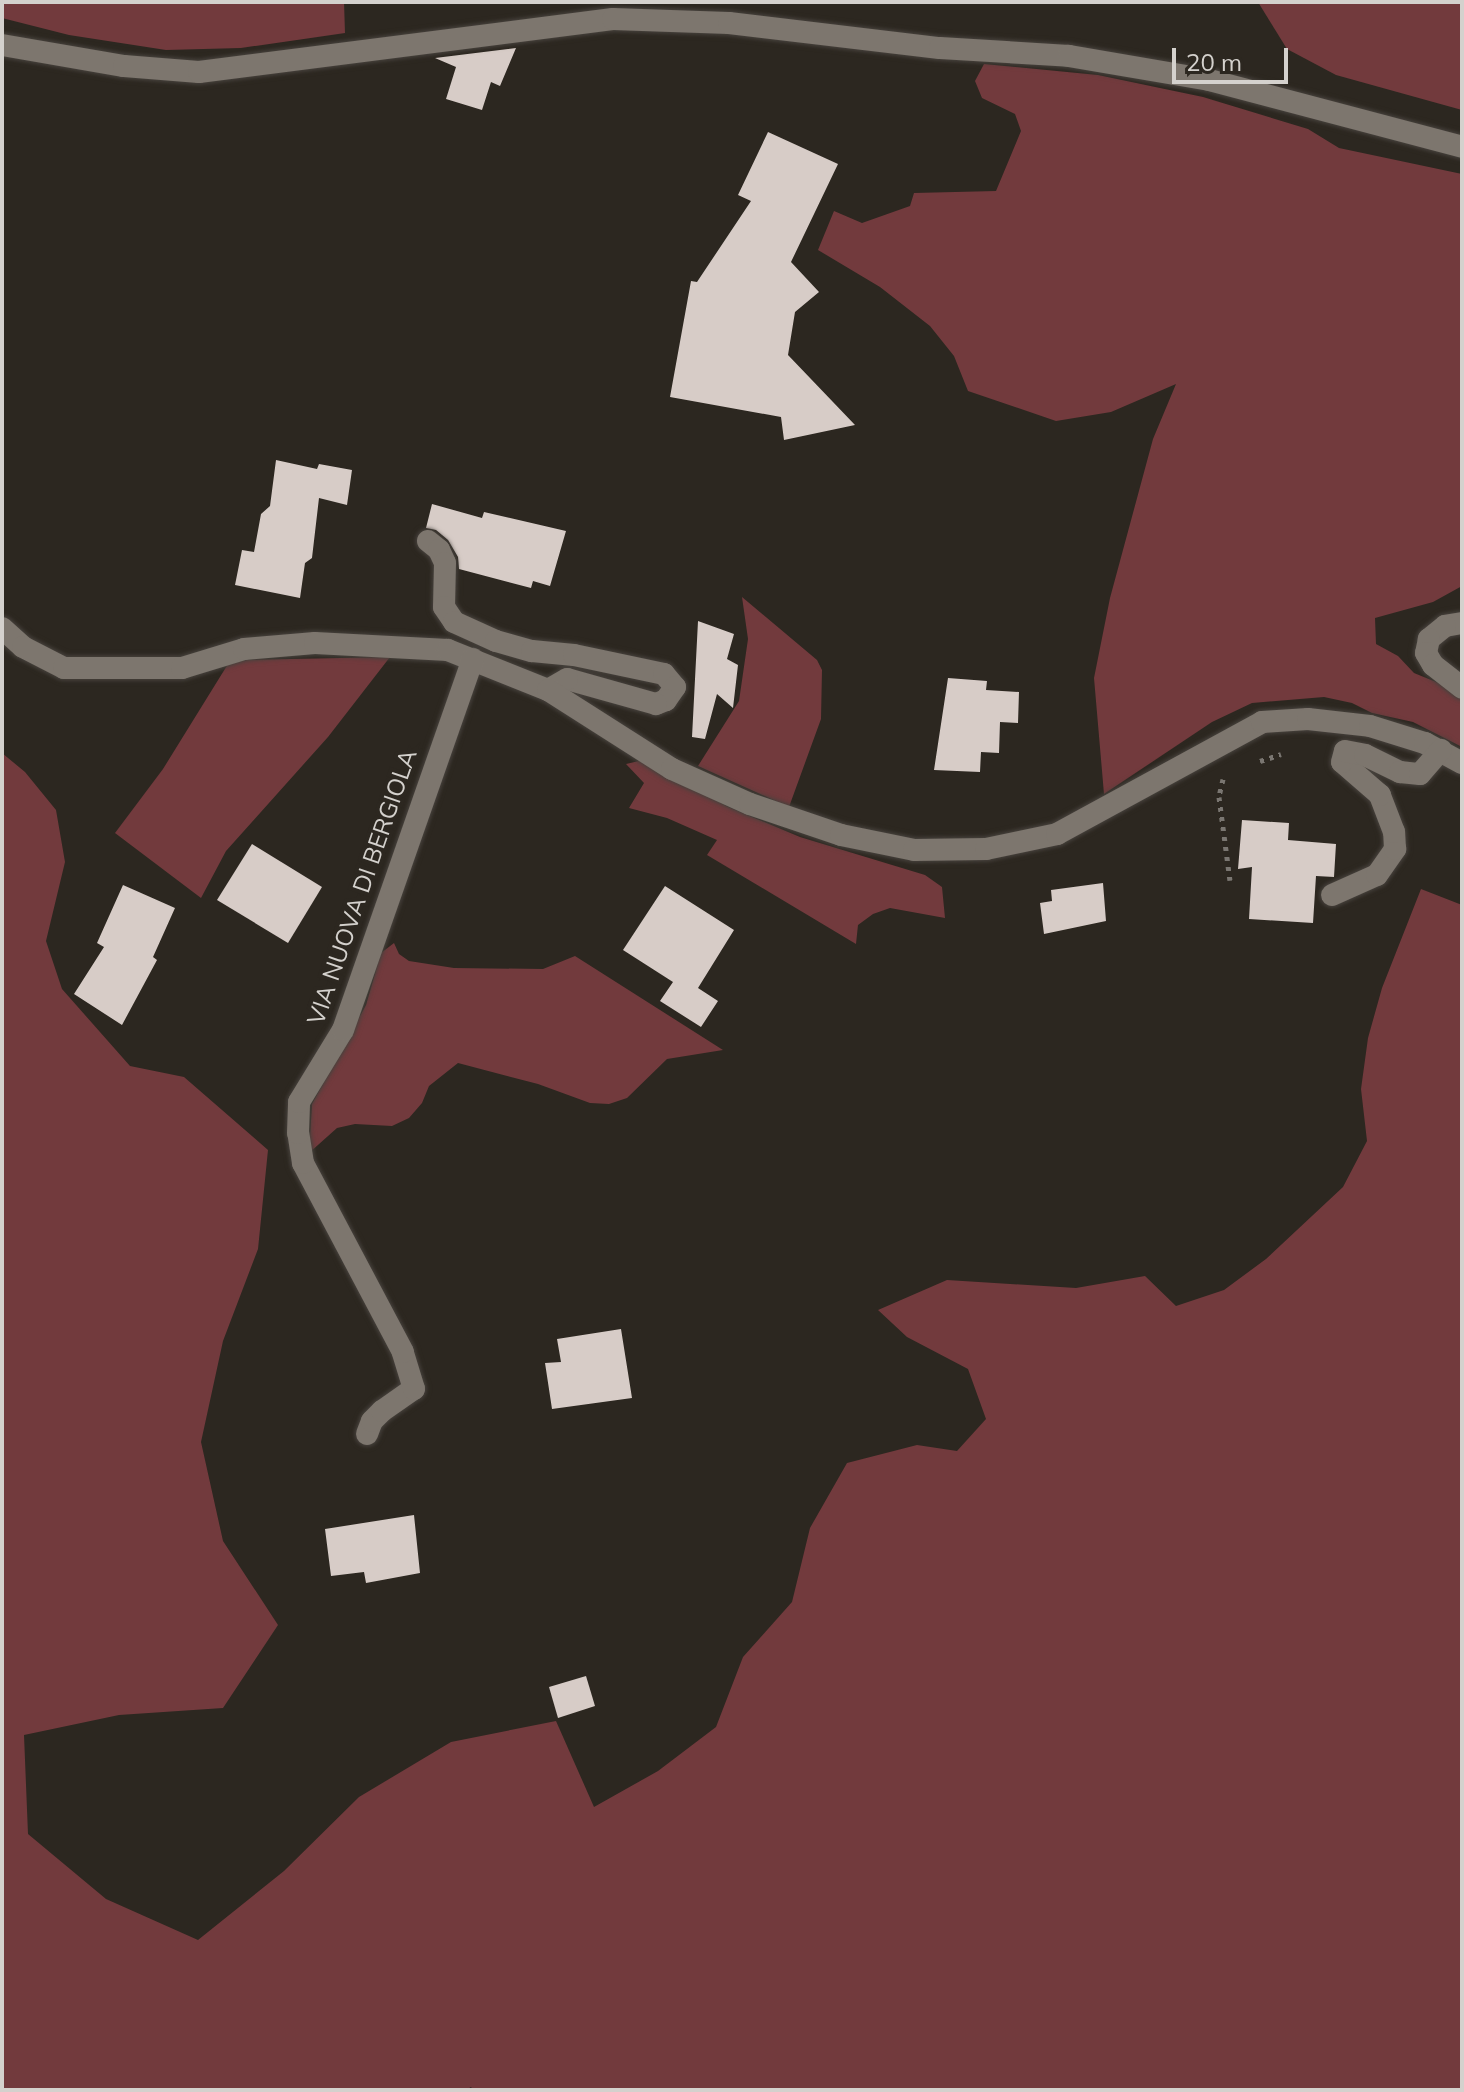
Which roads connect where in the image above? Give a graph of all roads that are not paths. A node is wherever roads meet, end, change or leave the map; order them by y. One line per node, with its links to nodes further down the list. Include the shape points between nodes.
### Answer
1 (2, 45): 2 (street, via 124,66 199,72 613,19 729,23 940,48 1069,56 1209,80)
2 (1462, 147)
3 (428, 541): 8 (street, via 445,563 444,607 454,622 532,651 664,674 675,687 656,704 567,679)
4 (1460, 621): 7 (street, via 1429,639 1426,653)
5 (2, 628): 6 (street, via 23,647 64,668 182,668 244,649 315,643 417,646)
6 (473, 659): 8 (street); 12 (street, VIA NUOVA DI BERGIOLA, via 343,1030 299,1102 303,1163 403,1352 414,1389 382,1411)
7 (1462, 688)
8 (548, 690): 9 (street, via 672,769 750,804 841,835 914,850 986,849 1057,834 1262,722 1308,719 1370,726)
9 (1441, 750): 10 (street); 11 (street, via 1420,774 1345,751 1342,762 1380,795 1395,849 1377,875)
10 (1462, 763)
11 (1332, 895)
12 (367, 1434)

